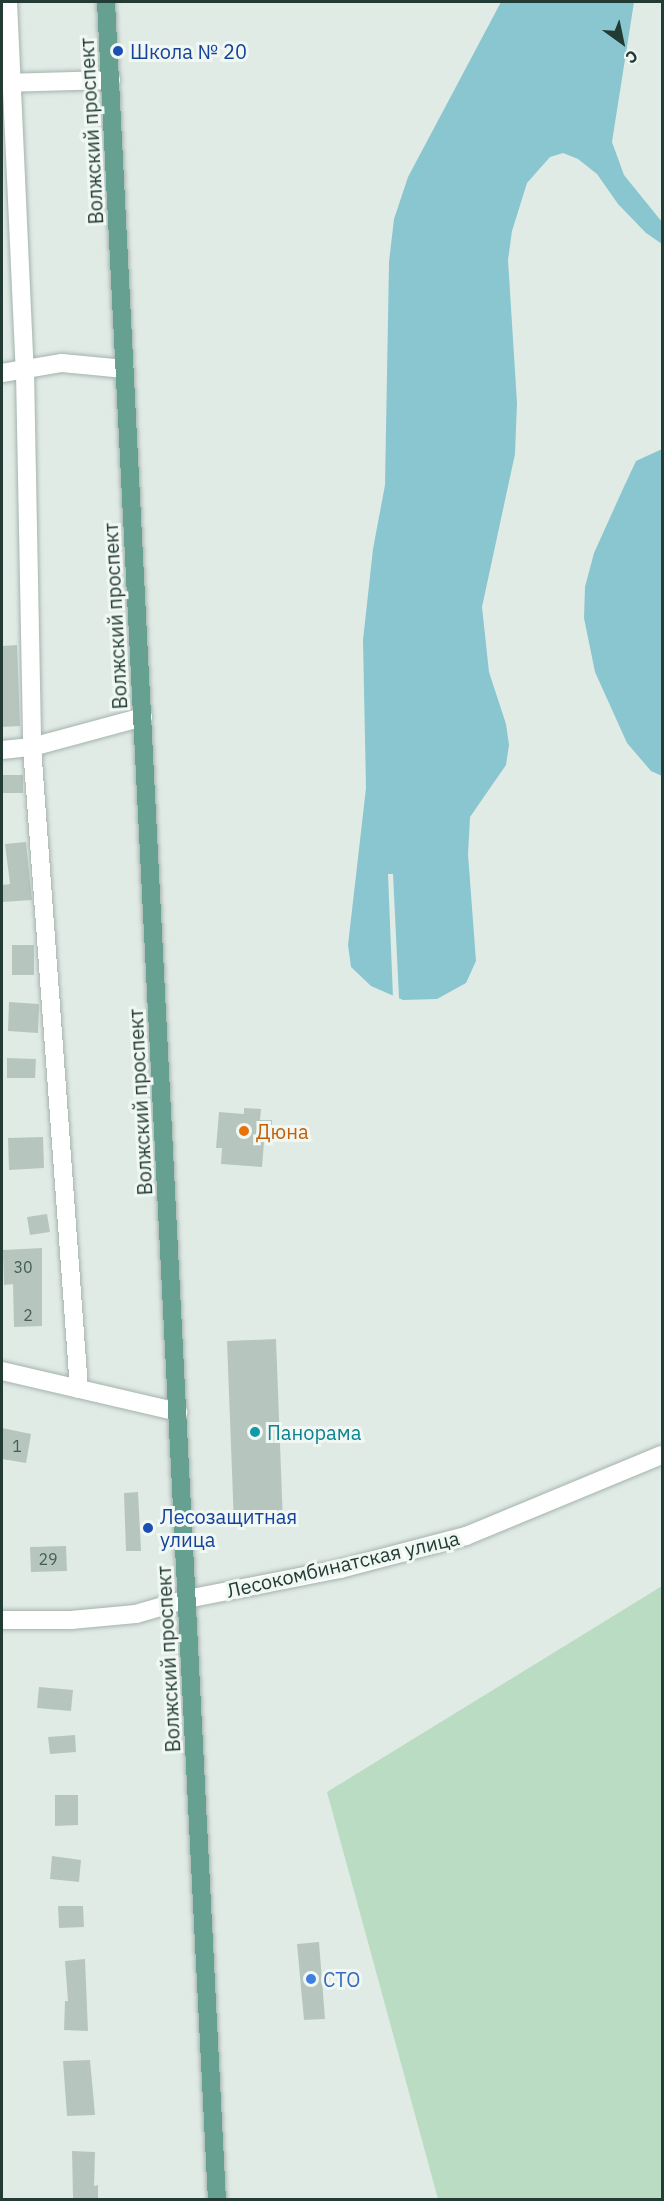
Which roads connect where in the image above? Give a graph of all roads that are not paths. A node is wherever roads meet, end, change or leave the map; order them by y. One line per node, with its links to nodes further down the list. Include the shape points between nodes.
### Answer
1 (8, 2): 4 (street)
2 (106, 2): 3 (main road, Волжский проспект)
3 (111, 80): 4 (street); 5 (main road, Волжский проспект)
4 (5, 83): 6 (street)
5 (125, 369): 6 (street, via 62,363); 8 (main road, Волжский проспект)
6 (25, 372): 7 (street); 9 (street)
7 (2, 373)
8 (143, 717): 9 (street); 13 (main road, Волжский проспект)
9 (32, 747): 10 (street); 12 (street)
10 (2, 750)
11 (2, 1371): 12 (street)
12 (79, 1389): 13 (street)
13 (178, 1412): 15 (main road, Волжский проспект)
14 (663, 1455): 15 (street, Лесокомбинатская улица, via 466,1536 340,1569)
15 (187, 1599): 16 (street, Лесокомбинатская улица, via 136,1614 71,1620); 17 (main road, Волжский проспект)
16 (2, 1620)
17 (217, 2199)

